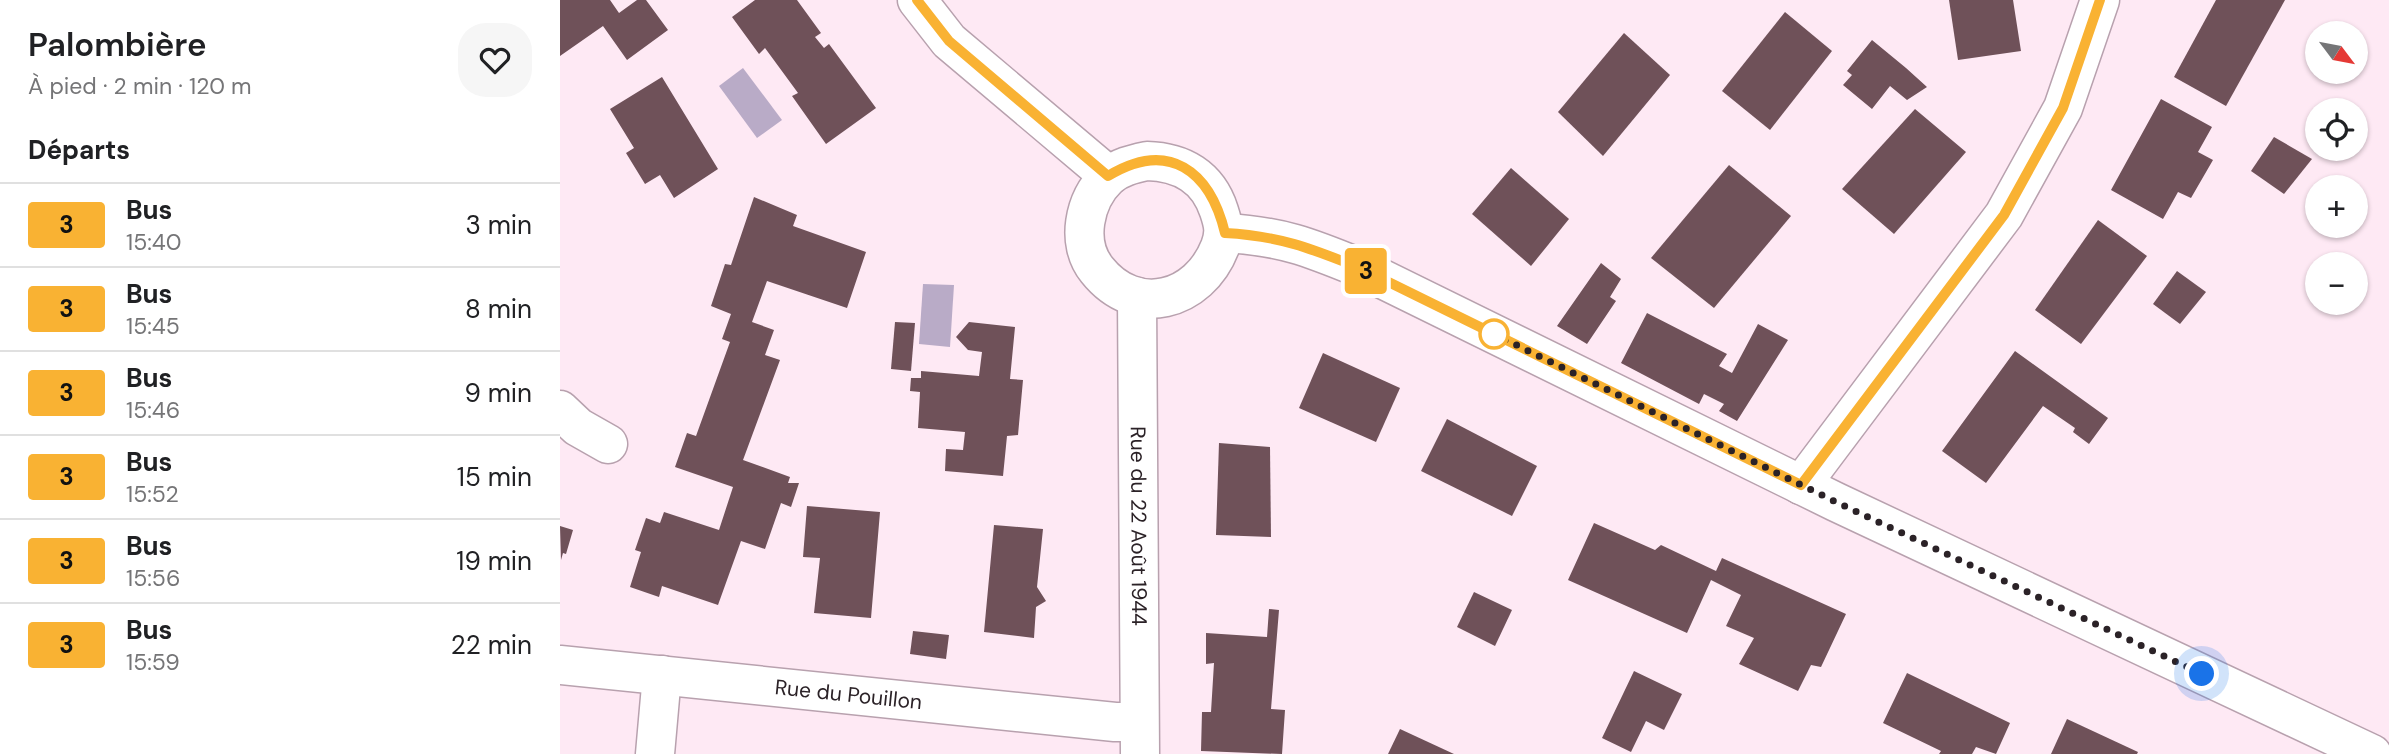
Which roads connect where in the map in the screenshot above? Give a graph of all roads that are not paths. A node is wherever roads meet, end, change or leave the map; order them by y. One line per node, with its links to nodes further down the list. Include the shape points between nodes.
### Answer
1 (917, 0): 3 (street, via 949,41)
2 (2100, 0): 8 (street, via 2063,108 2004,215)
3 (1108, 176): 4 (street, via 1147,161 1167,161 1186,169 1203,181 1215,198); 5 (street, via 1088,208 1086,245 1096,269 1114,286)
4 (1225, 233): 5 (street, via 1201,280 1160,299); 8 (street, via 1268,235 1360,268)
5 (1137, 297): 11 (street, Rue du 22 Août 1944)
6 (560, 410): 7 (street)
7 (608, 444)
8 (1801, 485): 13 (street)
9 (560, 665): 10 (street, Rue du Pouillon)
10 (662, 675): 11 (street, Rue du Pouillon, via 1115,722); 12 (street)
11 (1139, 738)
12 (655, 754)
13 (2372, 754)

